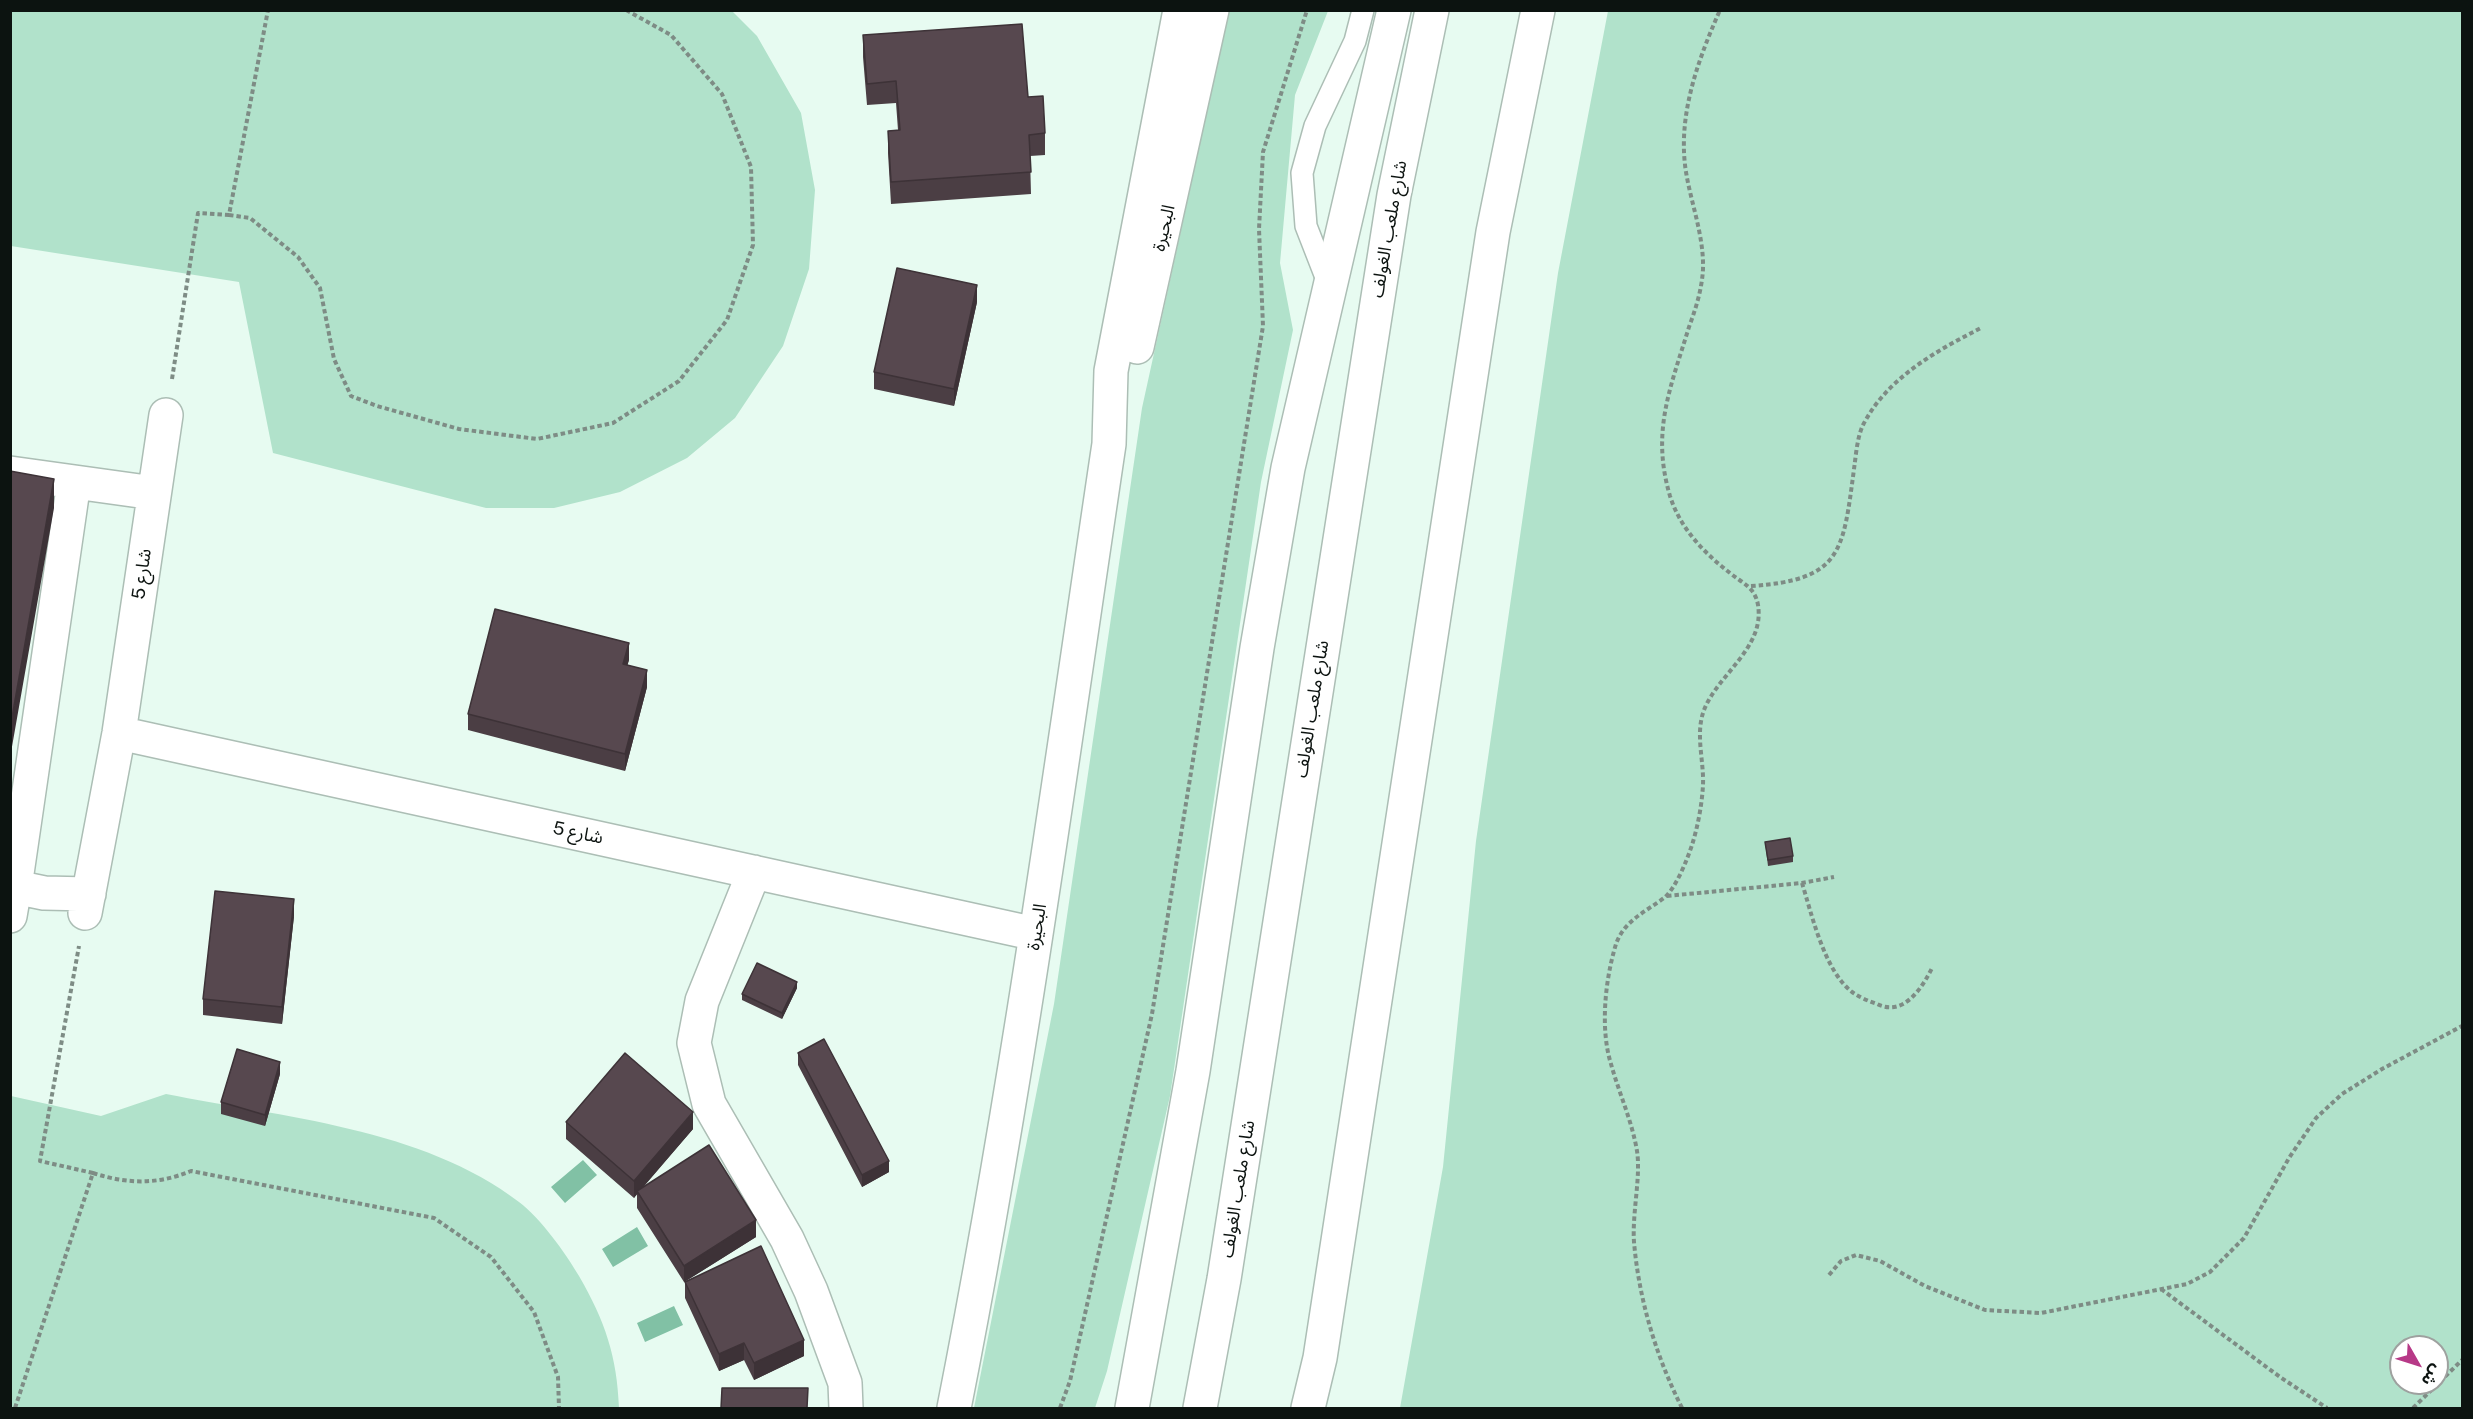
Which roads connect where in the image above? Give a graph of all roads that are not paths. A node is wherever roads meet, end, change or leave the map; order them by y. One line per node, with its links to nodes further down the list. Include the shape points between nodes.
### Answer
1 (1180, 10): 9 (main road, البحيرة, via 1111,371)
2 (1212, 10): 9 (main road, البحيرة, via 1132,370)
3 (1363, 10): 7 (lane, via 1355,41 1316,126 1302,173 1306,225)
4 (1395, 10): 7 (main road)
5 (1432, 10): 21 (main road, شارع ملعب الغولف, via 1386,242 1224,1279)
6 (1538, 10): 17 (main road, via 1491,244)
7 (1331, 291): 20 (main road, via 1288,468 1193,1071)
8 (166, 415): 12 (main road, شارع 5)
9 (1109, 444): 16 (main road, البحيرة)
10 (10, 473): 11 (main road)
11 (74, 482): 12 (main road); 15 (main road)
12 (154, 493): 13 (main road, شارع 5)
13 (119, 733): 14 (main road, شارع 5); 15 (main road, شارع 5, via 87,904 44,893)
14 (754, 872): 16 (main road, شارع 5); 18 (main road, via 702,1001 694,1043 709,1104 787,1239 811,1291 845,1383)
15 (13, 901)
16 (1036, 934): 19 (main road, البحيرة, via 983,1261)
17 (1320, 1358): 22 (main road); 23 (main road)
18 (846, 1408)
19 (954, 1408)
20 (1132, 1408)
21 (1200, 1408)
22 (1308, 1408)
23 (1313, 1408)

